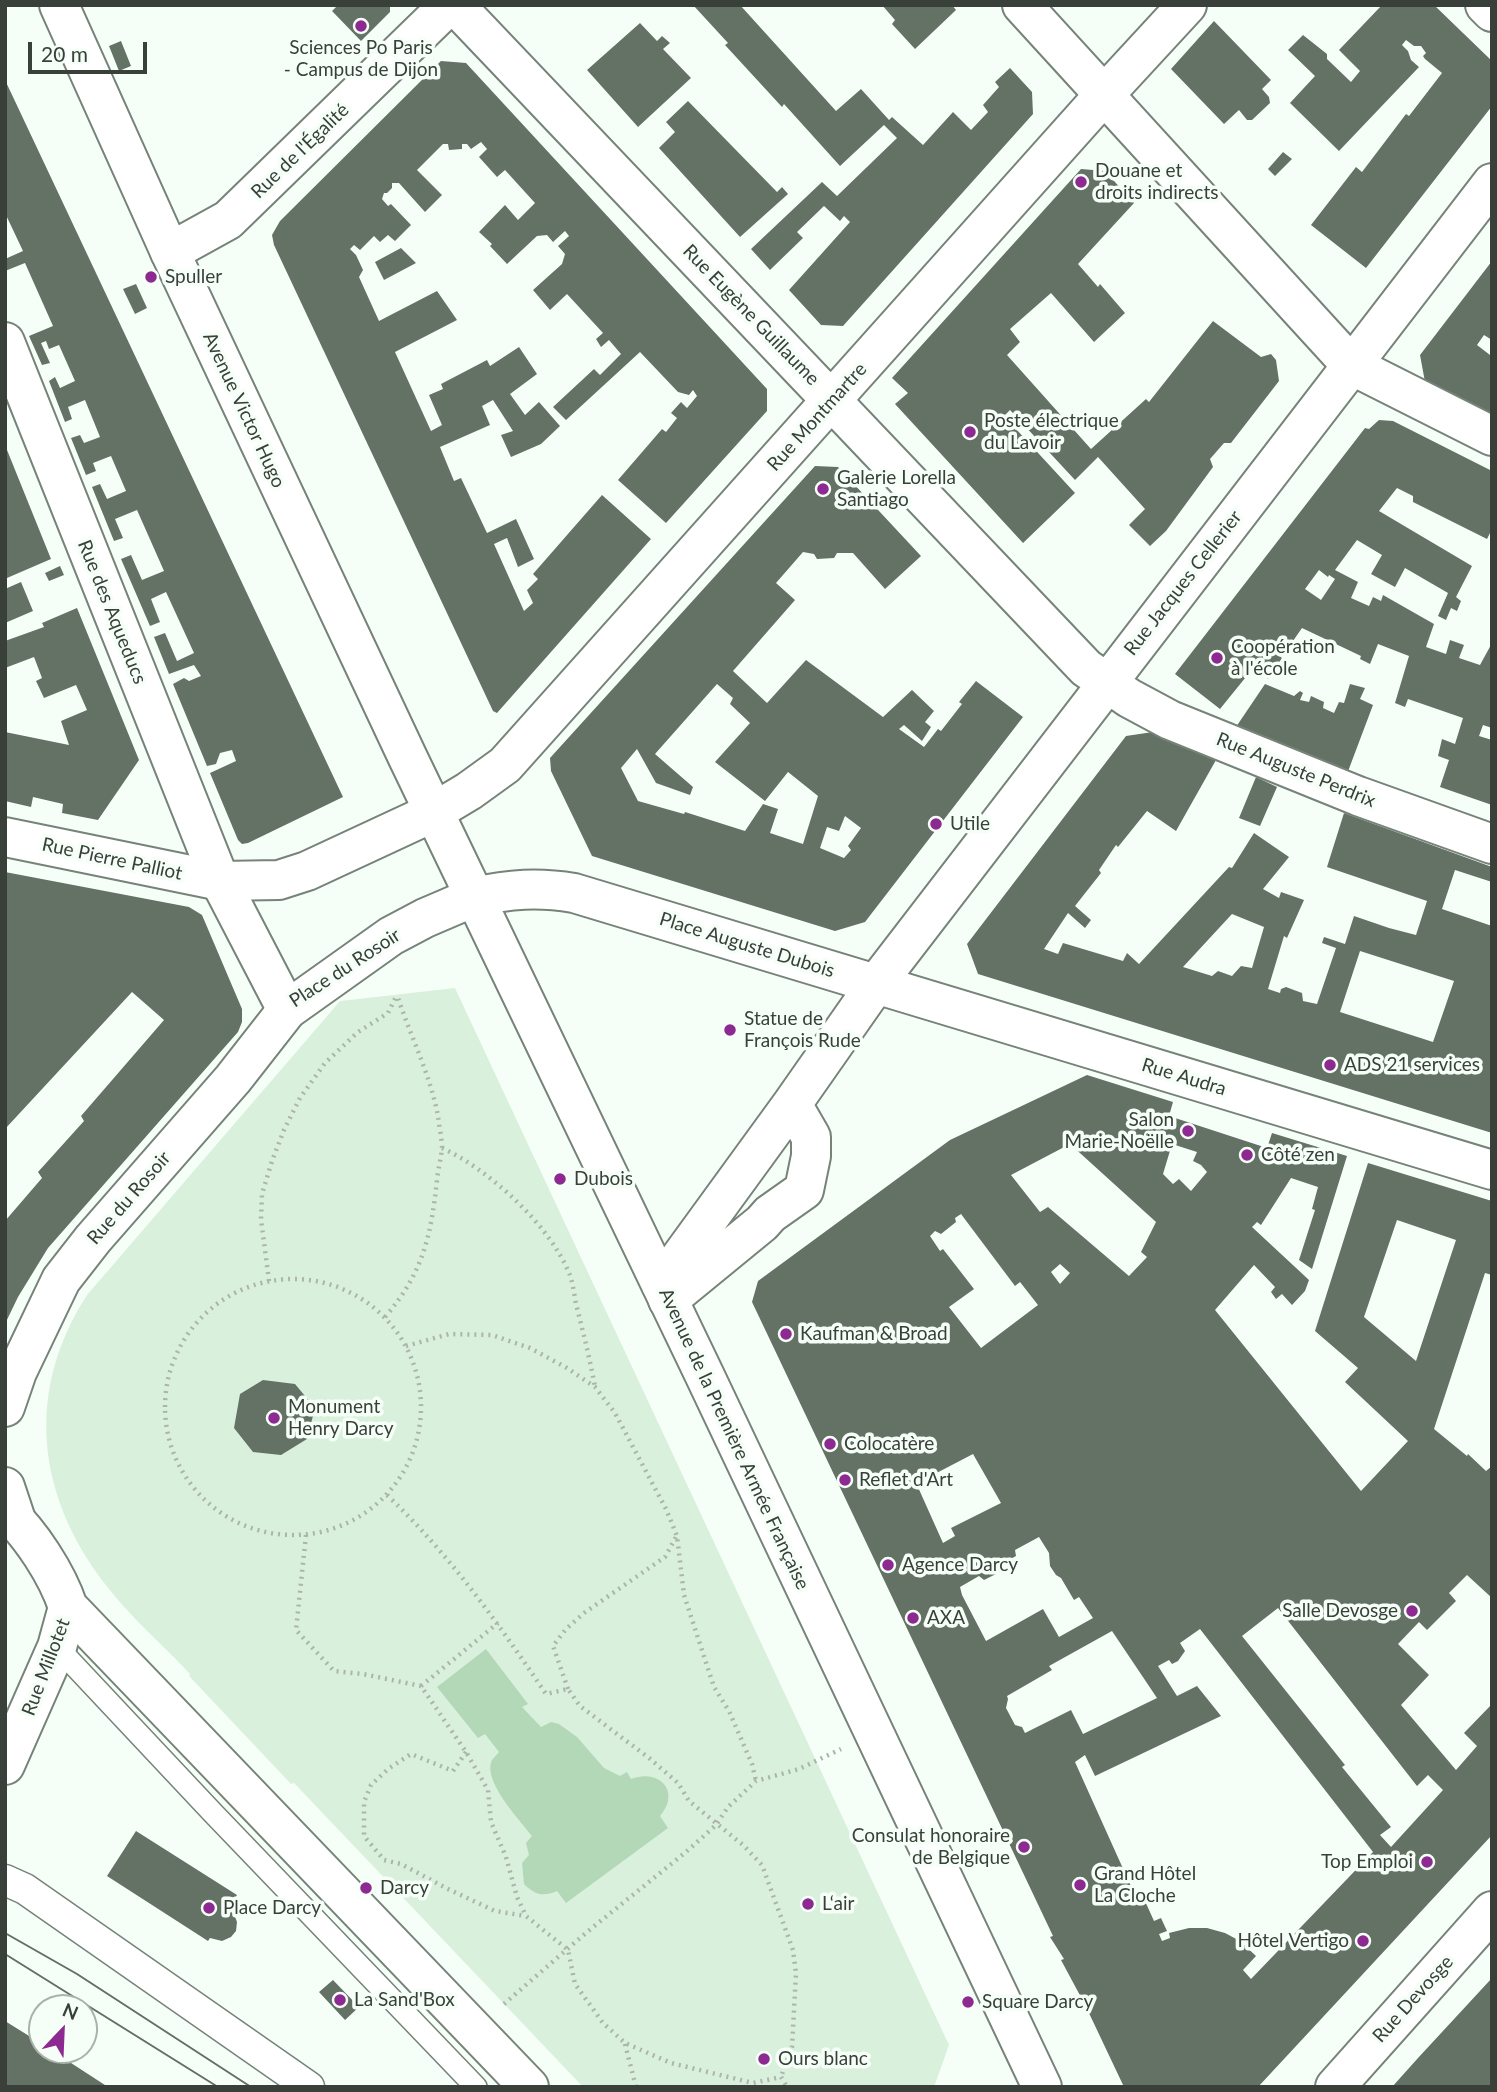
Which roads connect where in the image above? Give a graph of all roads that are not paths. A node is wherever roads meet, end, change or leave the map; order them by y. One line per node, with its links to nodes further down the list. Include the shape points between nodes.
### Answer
1 (59, 5): 10 (street, Avenue Victor Hugo)
2 (449, 5): 10 (street, Rue de l'Égalité, via 228,220)
3 (455, 5): 13 (street, Rue Eugène Guillaume)
4 (1022, 5): 8 (street)
5 (1187, 5): 8 (street, Rue Montmartre)
6 (1485, 5): 7 (street)
7 (1492, 12)
8 (1104, 95): 12 (street); 13 (street, Rue Montmartre)
9 (1492, 183): 12 (street, Rue Jacques Cellerier)
10 (170, 252): 16 (street, Avenue Victor Hugo)
11 (5, 342): 19 (street, Rue des Aqueducs)
12 (1351, 365): 14 (street); 15 (street, Rue Jacques Cellerier)
13 (832, 401): 15 (street, Rue Eugène Guillaume, via 1086,668); 16 (street, Rue Montmartre, via 505,765)
14 (1492, 436)
15 (1107, 683): 18 (street, Rue Auguste Perdrix, via 1170,720); 21 (street, Rue Jacques Cellerier)
16 (433, 812): 19 (street, via 307,871 279,880); 20 (street, Avenue de la Première Armée Française)
17 (5, 837): 19 (street, Rue Pierre Palliot)
18 (1492, 844)
19 (219, 881): 22 (street, Place du Rosoir)
20 (474, 897): 21 (street, Place Auguste Dubois, via 547,888 574,893); 22 (street, Place du Rosoir, via 391,936); 25 (street, Avenue de la Première Armée Française)
21 (876, 984): 23 (street); 24 (street, Rue Audra)
22 (287, 1010): 26 (street, Rue du Rosoir, via 61,1280)
23 (792, 1104): 25 (street); 25 (street, via 811,1137 804,1190)
24 (1492, 1170)
25 (664, 1292): 36 (street, Avenue de la Première Armée Française)
26 (5, 1407)
27 (9, 1506): 28 (street, via 60,1584)
28 (68, 1607): 29 (street, Rue Millotet); 31 (street)
29 (57, 1647): 30 (street, Rue Millotet); 31 (lane)
30 (15, 1760)
31 (226, 1800): 34 (street); 35 (lane)
32 (5, 1880): 37 (street, via 25,1889)
33 (1492, 1911): 40 (street, Rue Devosge)
34 (393, 1946): 35 (lane); 39 (street)
35 (365, 1971): 38 (lane)
36 (1032, 2081)
37 (309, 2087)
38 (476, 2087)
39 (528, 2087)
40 (1335, 2087)

